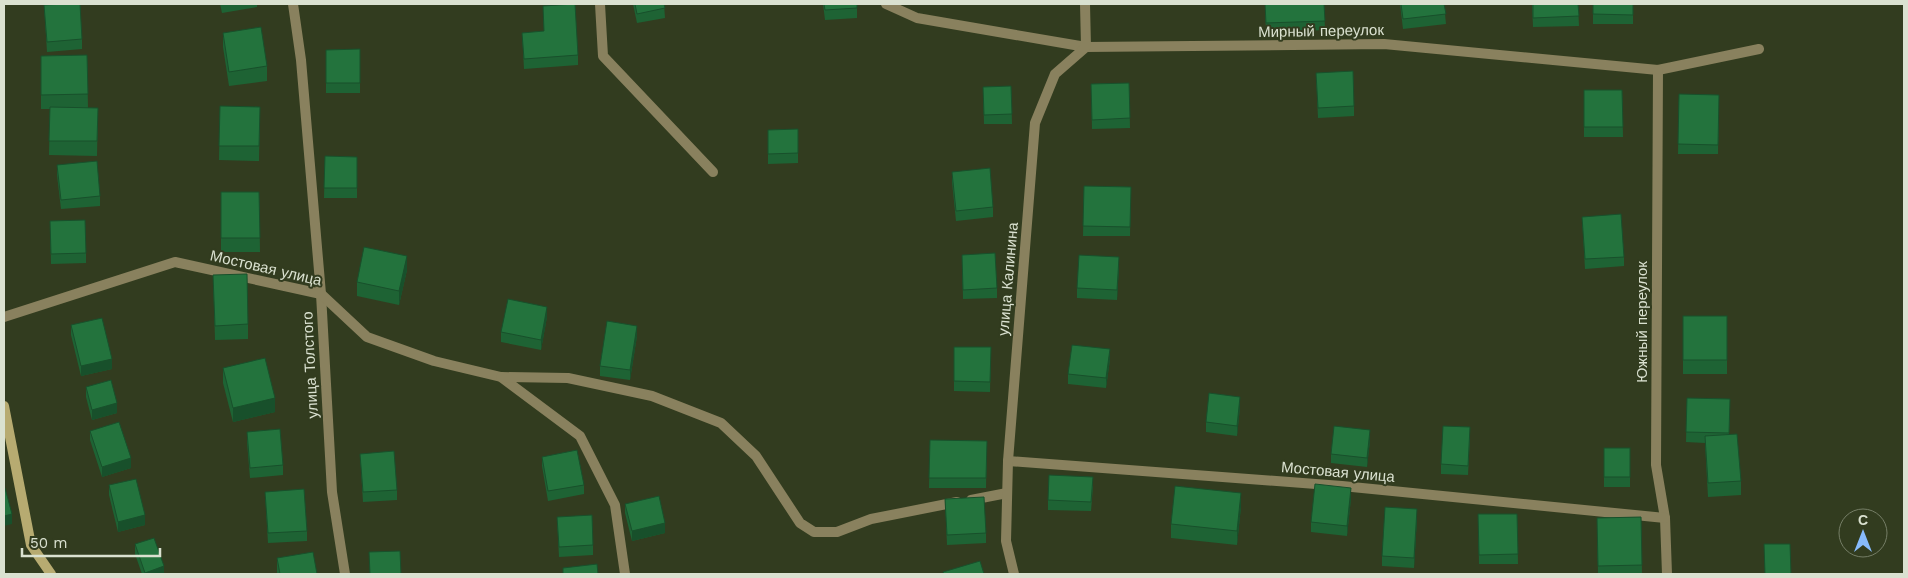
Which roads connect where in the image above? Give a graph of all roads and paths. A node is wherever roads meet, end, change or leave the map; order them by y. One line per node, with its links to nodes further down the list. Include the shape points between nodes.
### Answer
1 (293, 4): 9 (street, улица Толстого, via 301,60)
2 (600, 4): 8 (street, via 603,56)
3 (886, 4): 5 (street, Мирный переулок, via 917,18)
4 (1085, 4): 5 (street)
5 (1086, 47): 7 (street, Мирный переулок, via 1384,44); 13 (street, улица Калинина, via 1055,74 1035,123)
6 (1759, 49): 7 (street, Мирный переулок)
7 (1658, 70): 15 (street, Южный переулок, via 1656,465)
8 (713, 172)
9 (321, 294): 10 (street, Мостовая улица, via 175,262); 11 (street, Мостовая улица, via 367,337 434,361); 17 (street, улица Толстого, via 332,492)
10 (4, 317)
11 (501, 378): 14 (street, via 568,378 652,396 721,423 756,456 800,523 814,532 837,532 871,519); 18 (street, Мостовая улица, via 580,436 615,505)
12 (4, 406): 16 (main road, via 31,545)
13 (1008, 461): 14 (street, улица Калинина); 15 (street, Мостовая улица, via 1342,486)
14 (1007, 493): 19 (street, улица Калинина, via 1006,542)
15 (1665, 518): 20 (street, Южный переулок)
16 (51, 574)
17 (345, 574)
18 (625, 574)
19 (1014, 574)
20 (1667, 574)

